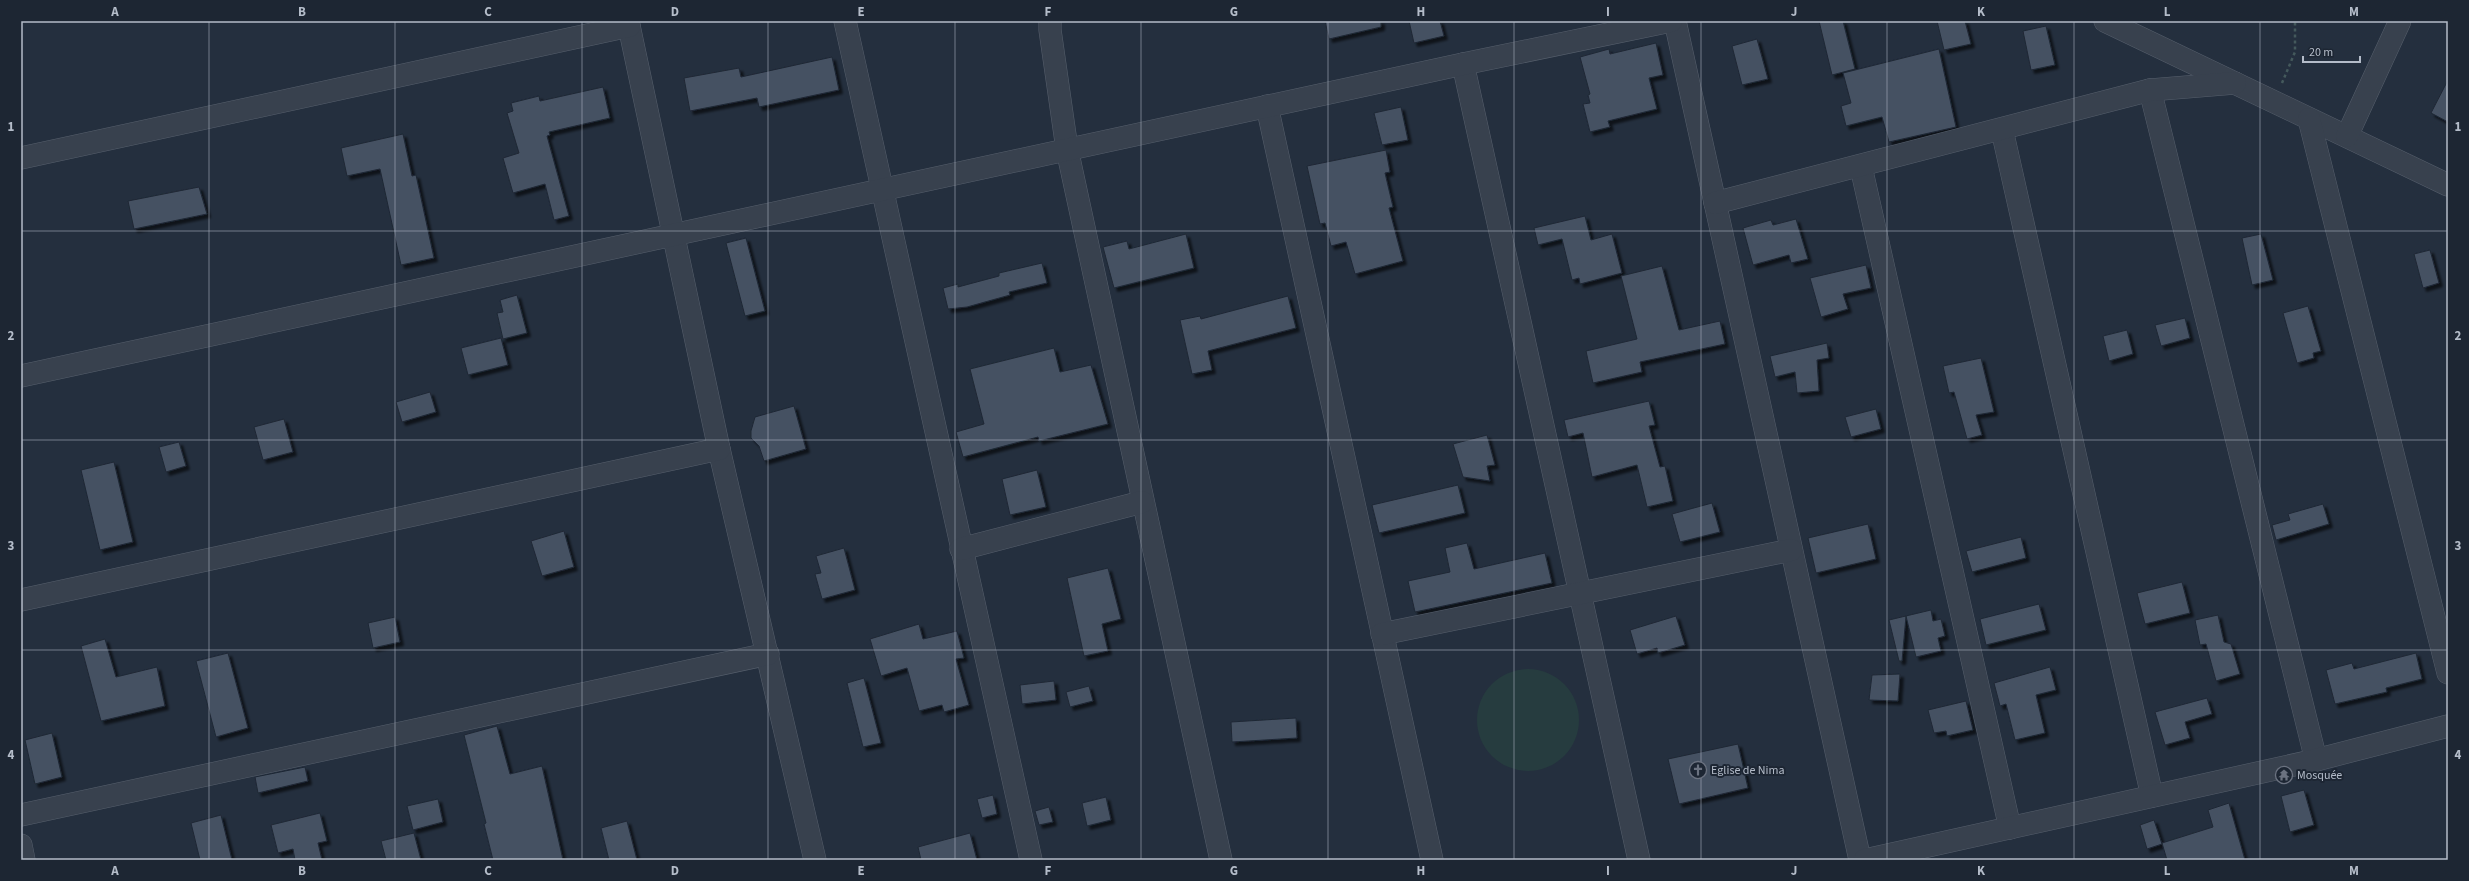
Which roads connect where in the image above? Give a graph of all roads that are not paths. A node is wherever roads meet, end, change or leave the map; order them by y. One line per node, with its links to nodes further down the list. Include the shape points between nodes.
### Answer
1 (845, 21): 19 (street)
2 (1050, 21): 15 (street)
3 (1671, 21): 8 (street)
4 (1675, 21): 20 (street)
5 (2105, 21): 9 (street)
6 (2400, 21): 14 (street)
7 (628, 23): 16 (street); 21 (street)
8 (1462, 64): 11 (street); 27 (street)
9 (2235, 83): 10 (street); 12 (street)
10 (2150, 90): 13 (street); 33 (street)
11 (1267, 106): 15 (street); 29 (street)
12 (2309, 119): 14 (street); 31 (street)
13 (2002, 130): 17 (street); 34 (street)
14 (2347, 136): 18 (street)
15 (1067, 150): 19 (street); 24 (street)
16 (21, 158)
17 (1861, 167): 20 (street); 36 (street)
18 (2448, 185)
19 (882, 189): 21 (street); 25 (street)
20 (1715, 203): 26 (street)
21 (675, 234): 22 (street); 23 (street)
22 (21, 376)
23 (719, 449): 28 (street); 30 (street)
24 (1142, 502): 25 (street); 41 (street)
25 (961, 549): 40 (street)
26 (1791, 550): 27 (street); 44 (street)
27 (1580, 593): 29 (street); 43 (street)
28 (21, 600)
29 (1382, 634): 42 (street)
30 (768, 654): 35 (street); 39 (street)
31 (2448, 673)
32 (2448, 726): 33 (street)
33 (2316, 760): 34 (street)
34 (2152, 796): 36 (street)
35 (21, 815)
36 (2010, 828): 45 (street)
37 (21, 845): 38 (street)
38 (24, 860)
39 (815, 860)
40 (1030, 860)
41 (1221, 860)
42 (1432, 860)
43 (1639, 860)
44 (1860, 860)
45 (1865, 860)

